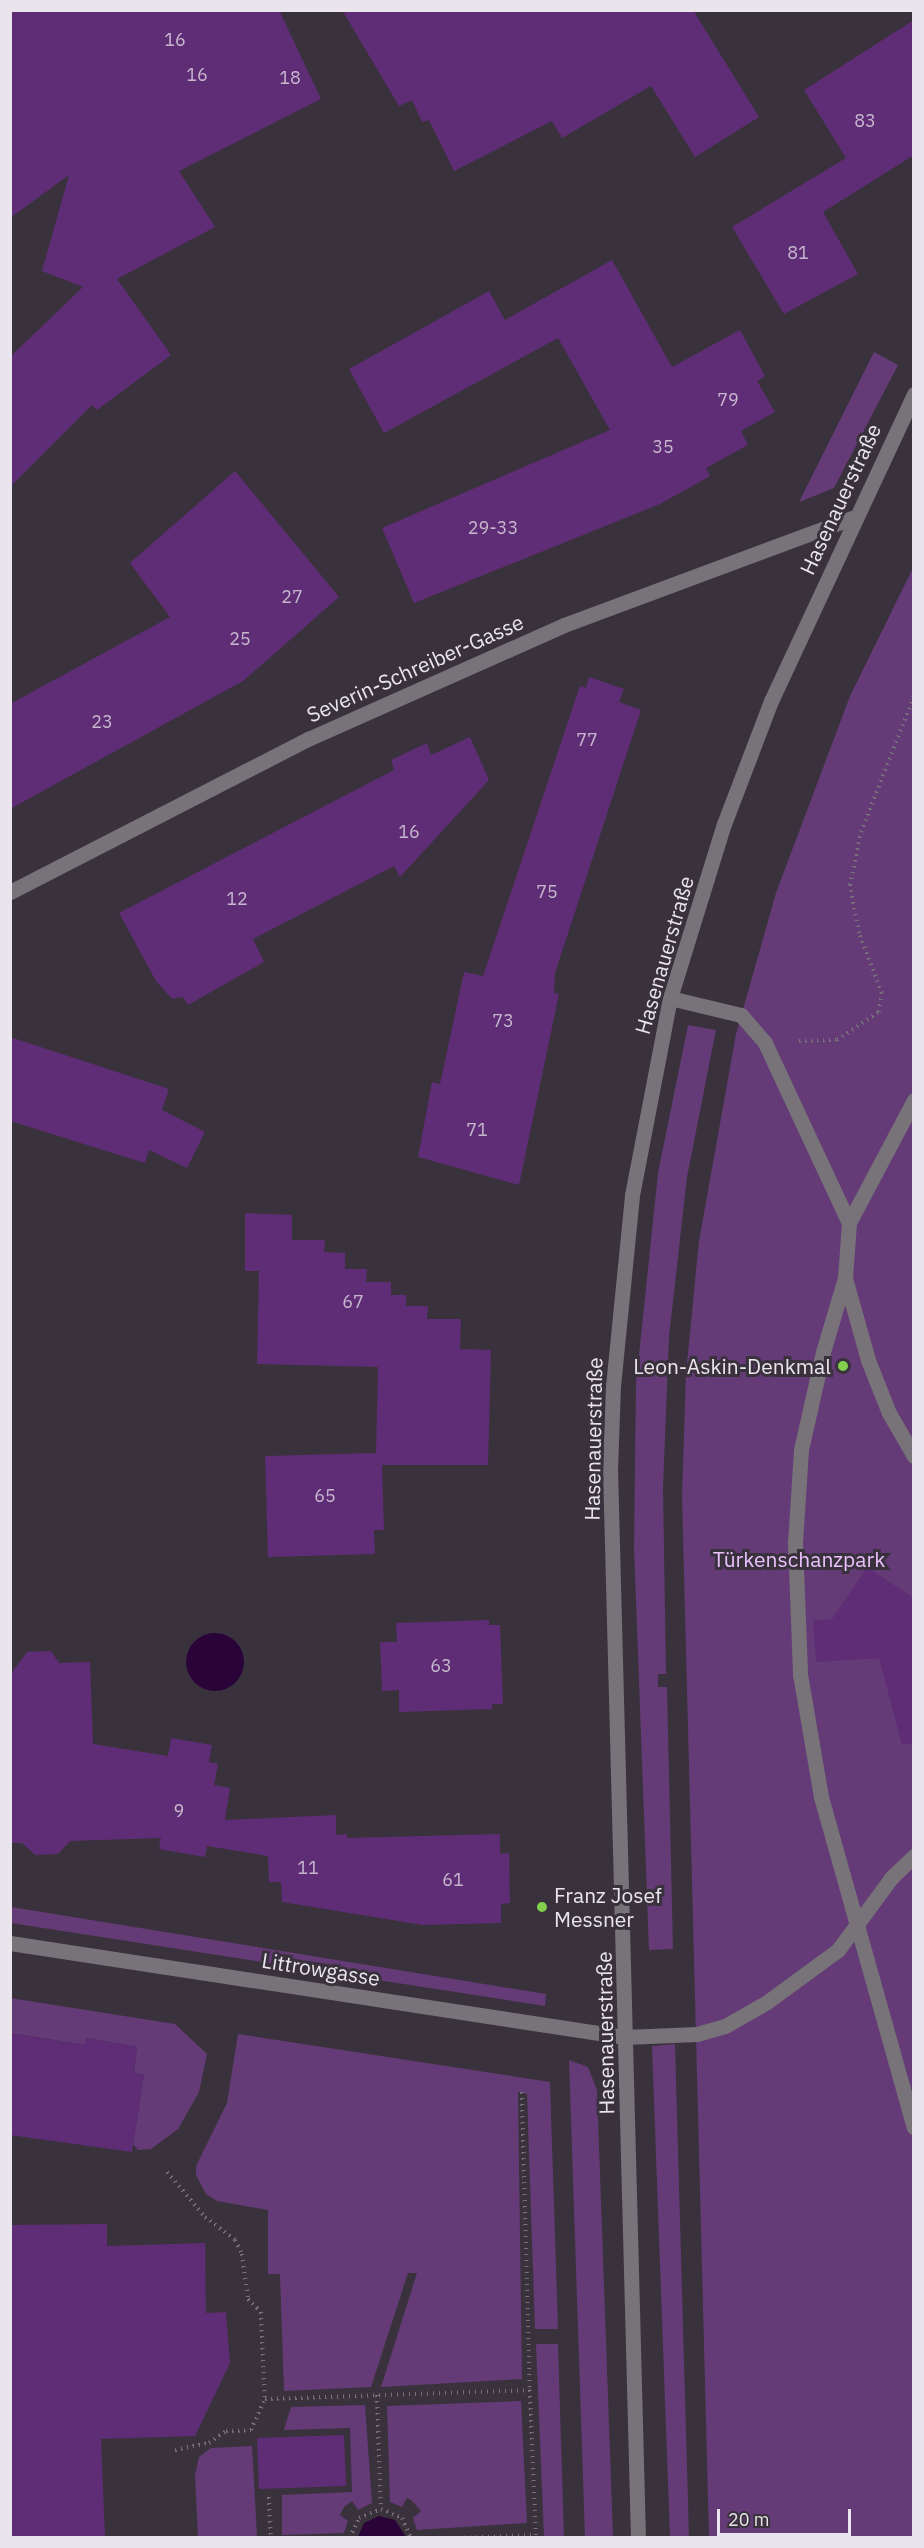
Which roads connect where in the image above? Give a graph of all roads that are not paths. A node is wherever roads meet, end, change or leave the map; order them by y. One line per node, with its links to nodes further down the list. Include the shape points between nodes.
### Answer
1 (914, 394): 2 (street, Hasenauerstraße)
2 (852, 518): 3 (street, Severin-Schreiber-Gasse, via 564,625 308,739); 4 (street, Hasenauerstraße, via 771,701 728,813)
3 (10, 892)
4 (670, 998): 6 (street, via 741,1015 765,1043); 12 (street, Hasenauerstraße, via 632,1196 613,1386 610,1471)
5 (914, 1100): 6 (street)
6 (849, 1223): 7 (street)
7 (845, 1278): 8 (street, via 868,1360 889,1413); 10 (street, via 801,1450 795,1542 802,1686 821,1797)
8 (914, 1456)
9 (914, 1856): 10 (street, Littrowgasse)
10 (859, 1923): 12 (street, Littrowgasse, via 838,1950 725,2026 697,2034); 13 (street)
11 (10, 1943): 12 (street, Littrowgasse)
12 (624, 2037): 14 (street, Hasenauerstraße)
13 (914, 2127)
14 (638, 2538)

